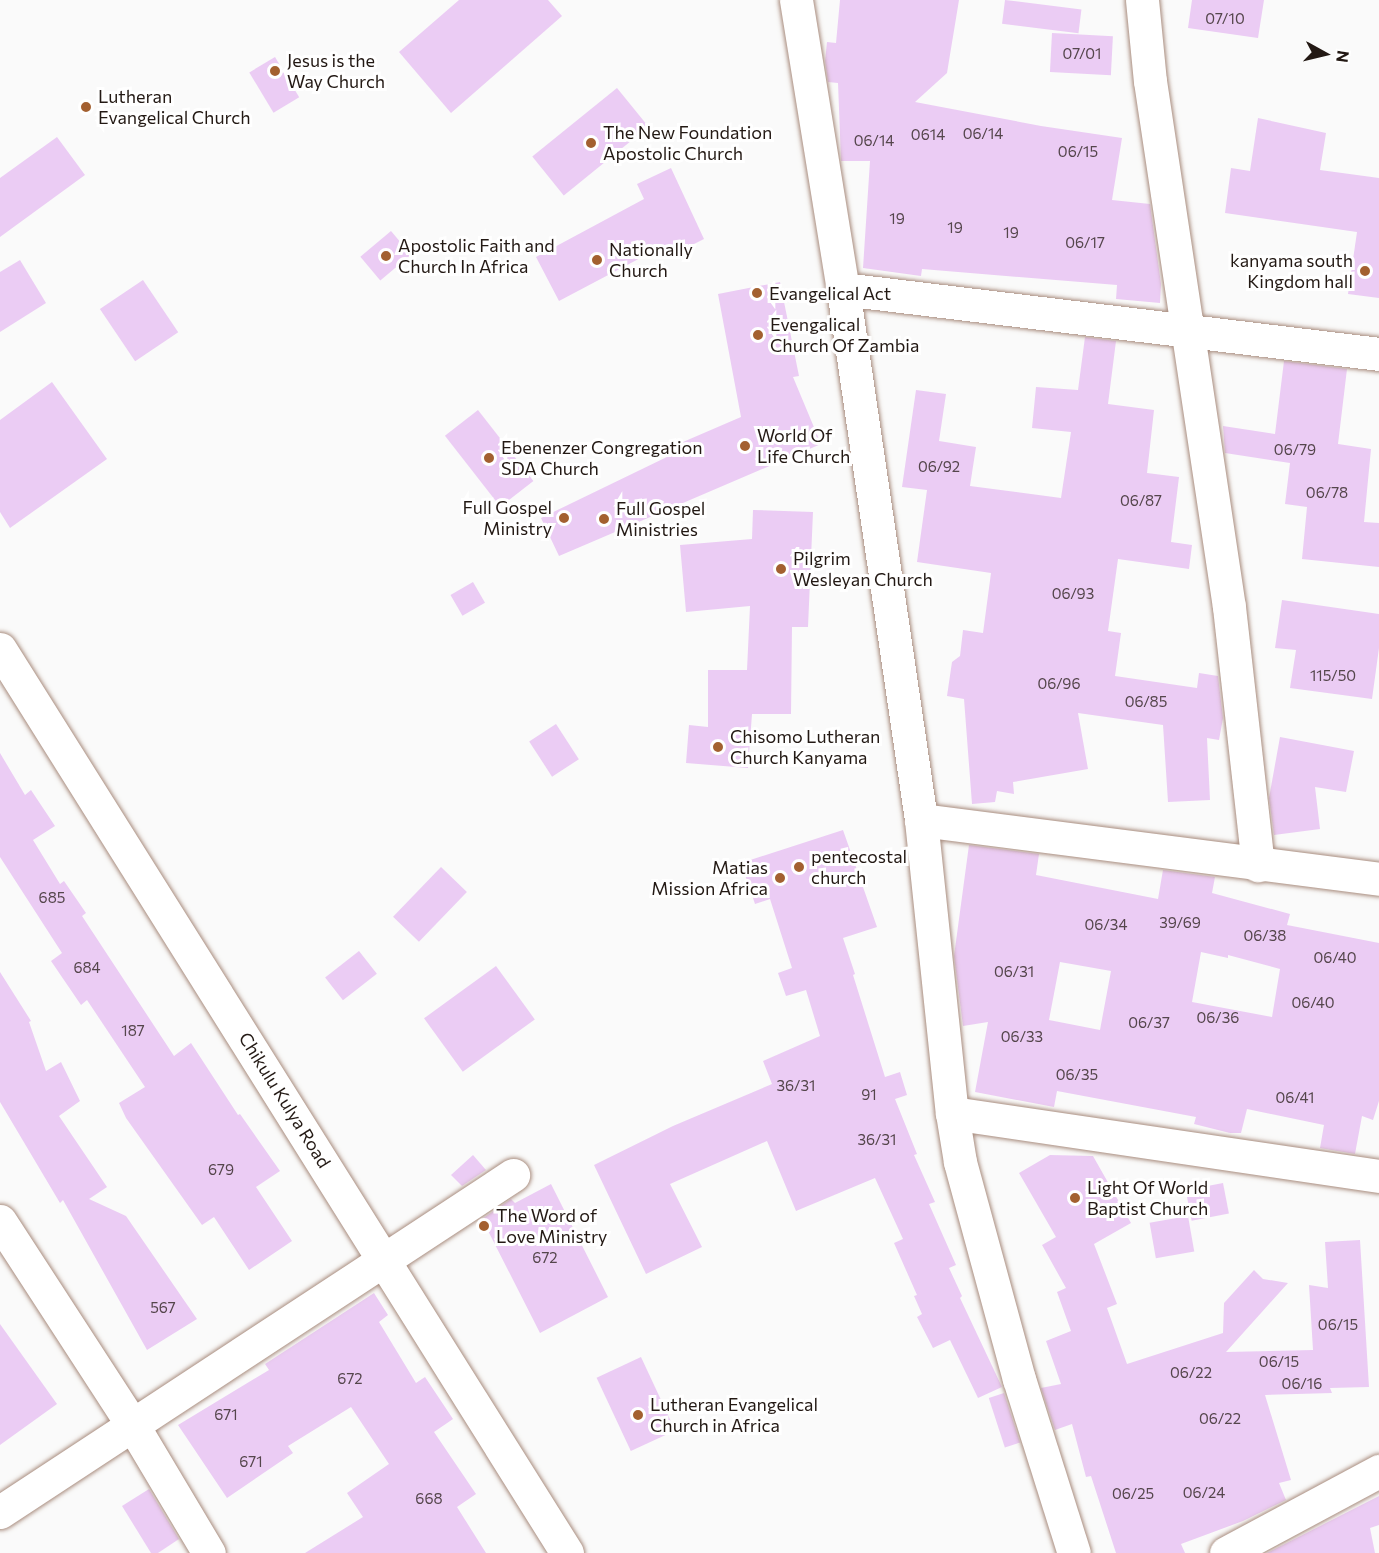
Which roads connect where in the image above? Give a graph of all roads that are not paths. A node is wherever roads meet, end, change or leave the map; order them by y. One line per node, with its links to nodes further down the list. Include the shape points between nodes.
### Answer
1 (796, 0): 3 (street)
2 (1142, 0): 4 (street, via 1150,81)
3 (843, 289): 4 (street); 7 (street)
4 (1189, 331): 5 (street); 8 (street, via 1229,607)
5 (1379, 354)
6 (0, 649): 14 (street, Chikulu Kulya Road)
7 (921, 820): 8 (street); 10 (street)
8 (1258, 865): 9 (street)
9 (1379, 879)
10 (952, 1113): 12 (street); 20 (street, via 977,1230)
11 (513, 1175): 14 (street)
12 (1379, 1176)
13 (0, 1221): 15 (street)
14 (385, 1260): 15 (street); 19 (street, Chikulu Kulya Road)
15 (132, 1424): 17 (street); 18 (street)
16 (1379, 1471): 21 (street)
17 (0, 1512)
18 (209, 1553)
19 (567, 1553)
20 (1074, 1553)
21 (1226, 1553)

